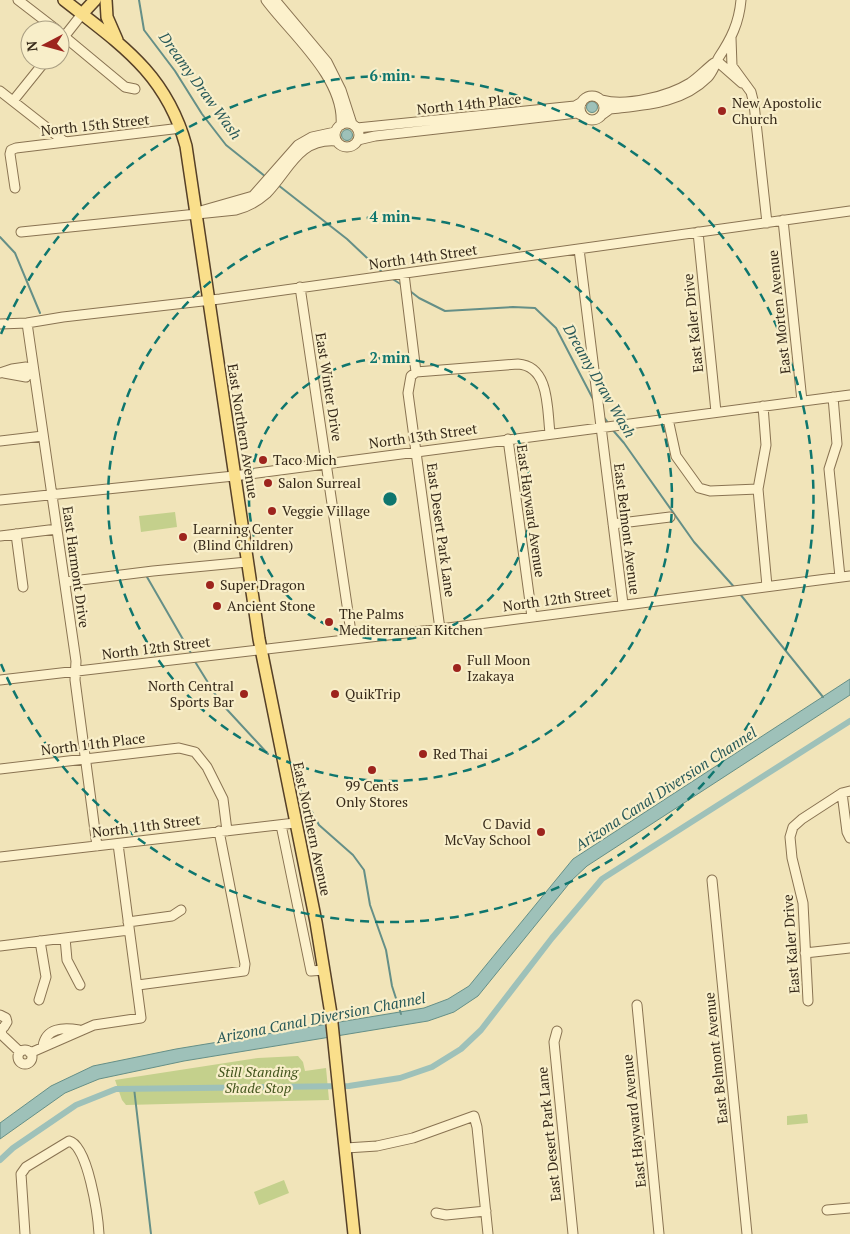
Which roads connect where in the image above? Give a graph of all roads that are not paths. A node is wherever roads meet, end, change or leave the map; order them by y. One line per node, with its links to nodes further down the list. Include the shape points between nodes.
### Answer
1 (18, 0): 9 (street)
2 (64, 0): 8 (main road, East Northern Avenue)
3 (94, 0): 8 (main road)
4 (106, 0): 12 (main road, via 107,17)
5 (266, 0): 26 (street, via 321,66 341,118)
6 (275, 0): 24 (street, via 326,62 341,90)
7 (740, 0): 11 (street)
8 (82, 14): 10 (street); 12 (main road, East Northern Avenue)
9 (44, 20)
10 (70, 27)
11 (732, 38): 14 (street); 16 (street, via 732,66)
12 (117, 41): 25 (main road, East Northern Avenue, via 151,76)
13 (70, 44): 17 (street, via 125,87)
14 (717, 61): 16 (street, via 729,74); 19 (street, North 14th Place, via 690,83 672,92 635,100); 22 (street, North 14th Place, via 709,76 674,98 610,109)
15 (38, 70): 20 (street)
16 (748, 86): 33 (street, via 754,104)
17 (135, 89)
18 (0, 91): 20 (street)
19 (602, 100): 21 (street, North 14th Place, via 591,96); 22 (street)
20 (13, 102): 28 (street)
21 (582, 102): 23 (street); 24 (street, North 14th Place, via 575,106)
22 (603, 114): 23 (street, North 14th Place, via 592,120)
23 (583, 116): 27 (street, North 14th Place, via 576,113)
24 (354, 126): 26 (street, North 14th Place); 27 (street)
25 (181, 128): 28 (street, North 15th Street); 31 (main road, East Northern Avenue)
26 (337, 132): 27 (street, North 14th Place, via 341,146 352,146); 31 (street, North 14th Place, via 296,155 276,176 261,199 246,207 210,214)
27 (358, 140)
28 (65, 142): 29 (street, North 15th Street, via 11,150)
29 (15, 188)
30 (850, 211): 32 (street, North 14th Street)
31 (197, 213): 34 (street, North 14th Place); 39 (main road, East Northern Avenue)
32 (784, 220): 33 (street, North 14th Street); 47 (street, East Morten Avenue)
33 (767, 222): 35 (street, North 14th Street)
34 (21, 232)
35 (698, 232): 36 (street, North 14th Street); 49 (street, East Kaler Drive)
36 (579, 249): 37 (street, North 14th Street); 51 (street, East Belmont Avenue)
37 (404, 274): 38 (street, North 14th Street); 44 (street, East Desert Park Lane)
38 (300, 288): 39 (street, North 14th Street); 57 (street, East Winter Drive)
39 (208, 300): 40 (street, North 14th Street); 58 (main road, East Northern Avenue)
40 (27, 323): 41 (street, North 14th Street); 42 (street, East Harmont Drive)
41 (0, 324)
42 (32, 371): 43 (street, via 26,367); 53 (street, East Harmont Drive)
43 (2, 373)
44 (414, 374): 52 (street, via 518,364 536,371 543,382); 56 (street, East Desert Park Lane, via 408,387)
45 (850, 395): 46 (street, North 13th Street)
46 (833, 397): 47 (street, North 13th Street); 69 (street, via 837,444 829,470)
47 (802, 401): 48 (street, North 13th Street)
48 (763, 406): 49 (street, North 13th Street); 59 (street, via 766,445)
49 (716, 412): 50 (street, North 13th Street)
50 (668, 419): 51 (street, North 13th Street); 59 (street, via 676,456 704,493)
51 (600, 427): 52 (street, North 13th Street); 63 (street, East Belmont Avenue)
52 (550, 433): 54 (street, North 13th Street)
53 (43, 436): 55 (street); 60 (street, East Harmont Drive)
54 (508, 439): 56 (street, North 13th Street); 74 (street, East Hayward Avenue)
55 (0, 441)
56 (416, 451): 57 (street, North 13th Street); 75 (street, East Desert Park Lane)
57 (327, 464): 58 (street, North 13th Street); 76 (street, East Winter Drive)
58 (234, 476): 60 (street, North 13th Street); 67 (main road, East Northern Avenue)
59 (758, 489): 71 (street)
60 (52, 495): 61 (street, North 13th Street); 64 (street, East Harmont Drive)
61 (0, 500)
62 (670, 517): 63 (street)
63 (613, 524): 73 (street, East Belmont Avenue)
64 (57, 529): 65 (street); 70 (street, East Harmont Drive)
65 (16, 534): 66 (street); 72 (street)
66 (0, 536)
67 (248, 562): 70 (street); 77 (main road, East Northern Avenue)
68 (850, 576): 69 (street, North 12th Street)
69 (840, 578): 71 (street, North 12th Street)
70 (65, 582): 78 (street, East Harmont Drive)
71 (767, 586): 73 (street, North 12th Street)
72 (23, 588)
73 (623, 604): 74 (street, North 12th Street)
74 (532, 617): 75 (street, North 12th Street)
75 (440, 629): 76 (street, North 12th Street)
76 (352, 639): 77 (street, North 12th Street)
77 (262, 650): 78 (street, North 12th Street); 83 (main road, East Northern Avenue)
78 (76, 671): 79 (street, North 12th Street); 80 (street, East Harmont Drive)
79 (0, 680)
80 (86, 759): 81 (street, North 11th Place); 85 (street, North 11th Place, via 190,749 202,759 220,790); 88 (street, East Harmont Drive)
81 (0, 769)
82 (846, 792): 86 (street, via 846,832); 97 (street, East Kaler Drive, via 802,818 793,827 790,845 802,896)
83 (295, 823): 84 (street, North 11th Street); 98 (main road, East Northern Avenue)
84 (281, 825): 85 (street, North 11th Street); 98 (street, via 311,971)
85 (223, 831): 87 (street, North 11th Street); 100 (street, via 244,972)
86 (850, 838)
87 (118, 844): 88 (street, North 11th Street); 92 (street)
88 (97, 846): 89 (street, North 11th Street)
89 (0, 858)
90 (712, 880): 118 (street, East Belmont Avenue)
91 (181, 910): 92 (street, via 172,916)
92 (129, 926): 93 (street); 100 (street)
93 (64, 938): 94 (street); 99 (street, via 67,960)
94 (40, 941): 95 (street); 101 (street, via 46,977)
95 (0, 946)
96 (850, 948): 97 (street)
97 (805, 952): 102 (street, East Kaler Drive)
98 (324, 970): 107 (main road, East Northern Avenue, via 335,1036)
99 (80, 985)
100 (138, 985): 105 (street, via 141,1018 94,1025 30,1053 20,1052 2,1036)
101 (39, 1000)
102 (808, 1001)
103 (637, 1005): 117 (street, East Hayward Avenue)
104 (0, 1015): 105 (street, via 7,1022)
105 (0, 1028)
106 (556, 1031): 116 (street, East Desert Park Lane, via 554,1042)
107 (346, 1148): 110 (street, via 377,1146 413,1138 474,1116); 114 (main road, East Northern Avenue)
108 (850, 1208): 109 (street)
109 (827, 1210)
110 (486, 1211): 111 (street, via 446,1215); 115 (street)
111 (436, 1212)
112 (25, 1234): 113 (street, via 21,1174 26,1167 64,1143 72,1142 83,1160 92,1189)
113 (99, 1234)
114 (354, 1234)
115 (488, 1234)
116 (573, 1234)
117 (659, 1234)
118 (747, 1234)

